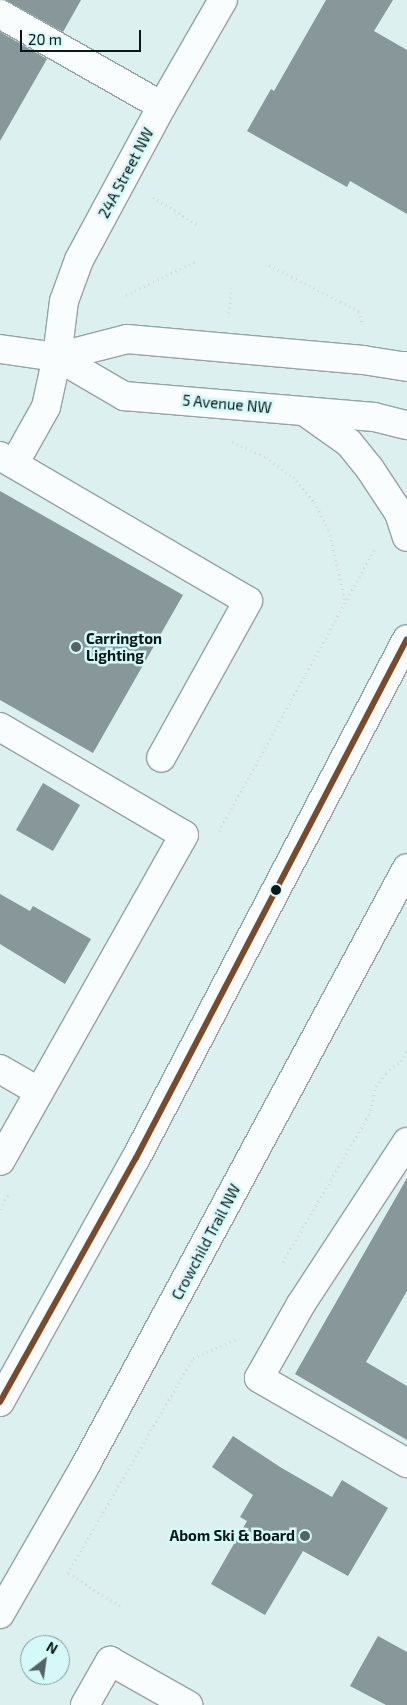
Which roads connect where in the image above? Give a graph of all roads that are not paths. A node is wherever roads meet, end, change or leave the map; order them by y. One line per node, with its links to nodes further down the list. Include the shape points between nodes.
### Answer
1 (223, 0): 3 (main road, 24A Street NW)
2 (0, 14): 3 (main road)
3 (162, 106): 5 (main road, 24A Street NW, via 79,260 64,301)
4 (0, 349): 5 (main road, 5 Avenue NW)
5 (56, 357): 6 (main road, 5 Avenue NW, via 127,338); 7 (main road, 5 Avenue NW, via 124,396); 9 (main road, 24A Street NW, via 46,407)
6 (406, 366)
7 (304, 411): 8 (main road, 5 Avenue NW, via 374,416); 10 (main road, via 349,443 399,514)
8 (407, 425)
9 (7, 460): 13 (main road, via 248,601)
10 (407, 537)
11 (407, 639): 19 (main road, via 136,1158)
12 (0, 727): 16 (main road, via 184,835)
13 (161, 758)
14 (407, 868): 21 (main road, Crowchild Trail NW, via 84,1468)
15 (0, 1069): 16 (main road)
16 (38, 1091): 18 (main road)
17 (407, 1142): 20 (main road, via 301,1304 259,1378)
18 (0, 1161)
19 (0, 1402)
20 (407, 1463)
21 (0, 1614)
22 (85, 1705): 23 (main road, via 110,1660)
23 (188, 1705)

